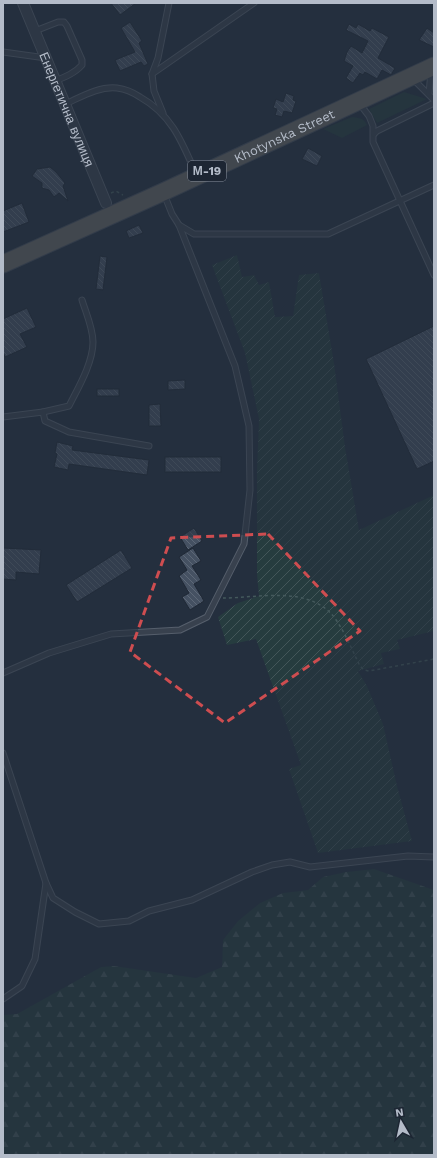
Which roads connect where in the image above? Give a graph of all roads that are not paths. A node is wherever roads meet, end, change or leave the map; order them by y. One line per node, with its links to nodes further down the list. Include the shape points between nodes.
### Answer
1 (23, 3): 4 (street, Енергетична вулиця)
2 (169, 3): 8 (lane, via 158,58)
3 (254, 3): 8 (lane)
4 (35, 31): 6 (street, Енергетична вулиця); 10 (lane, via 64,22 82,60 78,70)
5 (3, 52): 6 (lane)
6 (46, 58): 10 (street, Енергетична вулиця)
7 (433, 66): 9 (highway, Khotynska Street / М-19); 11 (lane)
8 (152, 74): 16 (lane, via 154,91)
9 (411, 77): 11 (lane); 13 (highway, Khotynska Street / М-19)
10 (55, 81): 14 (street, Енергетична вулиця)
11 (429, 94): 12 (lane)
12 (434, 100)
13 (357, 101): 17 (lane, via 369,116); 18 (highway, Khotynska Street / М-19)
14 (65, 104): 16 (lane, via 96,91 117,88 150,102); 22 (street, Енергетична вулиця)
15 (434, 104): 17 (lane)
16 (164, 114): 18 (lane, via 183,144)
17 (374, 134): 21 (lane, via 373,142)
18 (197, 176): 20 (highway, Khotynska Street / М-19)
19 (434, 185): 21 (lane)
20 (163, 192): 22 (highway, Khotynska Street / М-19); 23 (lane)
21 (399, 201): 23 (lane, via 328,234 194,234); 25 (lane)
22 (109, 209): 24 (highway, Khotynska Street / М-19)
23 (179, 225): 30 (lane, via 236,366 249,426 250,490 244,544 207,617 180,630 111,634 49,653)
24 (3, 264)
25 (434, 275)
26 (82, 300): 27 (lane, via 93,343 86,371 69,406)
27 (43, 412): 28 (lane); 29 (lane, via 45,421 69,432)
28 (3, 417)
29 (149, 446)
30 (3, 673)
31 (3, 753): 33 (lane)
32 (434, 857): 33 (lane, via 408,856 310,867 290,862 272,865 192,900 149,911 129,921 99,924 53,898)
33 (46, 883): 34 (lane, via 32,967 22,986)
34 (3, 999)

